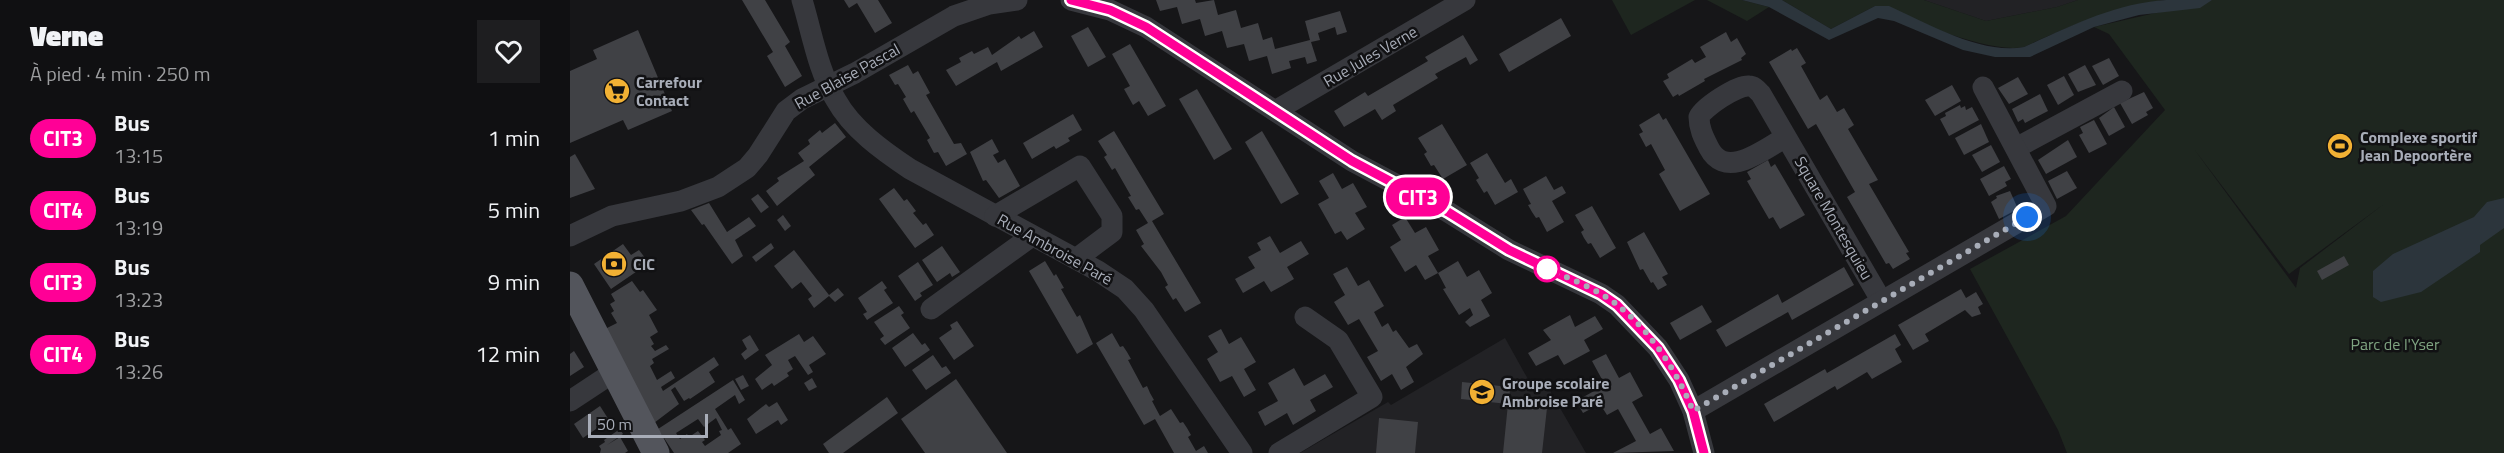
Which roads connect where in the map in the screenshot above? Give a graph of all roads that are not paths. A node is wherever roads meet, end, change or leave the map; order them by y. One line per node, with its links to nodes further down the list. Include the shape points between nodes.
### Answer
1 (802, 0): 5 (street, Rue Ambroise Paré)
2 (1017, 0): 5 (street, Rue Blaise Pascal, via 989,4 954,16)
3 (1071, 0): 8 (street, via 1133,20)
4 (1465, 0): 8 (street, Rue Jules Verne)
5 (829, 86): 11 (street, Rue Ambroise Paré, via 848,117 883,149 927,179); 12 (street, Rue Blaise Pascal, via 786,111 758,155 735,177 699,195 612,216)
6 (1983, 87): 10 (street)
7 (2122, 92): 10 (street)
8 (1275, 111): 21 (street, via 1387,181 1617,305 1658,348)
9 (1786, 137): 16 (street, Square Montesquieu)
10 (2016, 148): 16 (street, via 2046,206)
11 (995, 216): 13 (street, Rue Ambroise Paré); 14 (street, via 1080,166 1112,216 1112,232)
12 (570, 236)
13 (1032, 236): 14 (street, Rue Ambroise Paré); 17 (street)
14 (1076, 259): 23 (street, Rue Ambroise Paré, via 1113,280 1136,300)
15 (570, 285): 19 (main road)
16 (1881, 300): 21 (street)
17 (931, 309)
18 (1305, 316): 24 (street, via 1338,340 1372,397)
19 (614, 372): 20 (street); 22 (main road)
20 (570, 401)
21 (1693, 411): 25 (street)
22 (656, 453)
23 (1242, 453)
24 (1279, 453)
25 (1704, 453)

